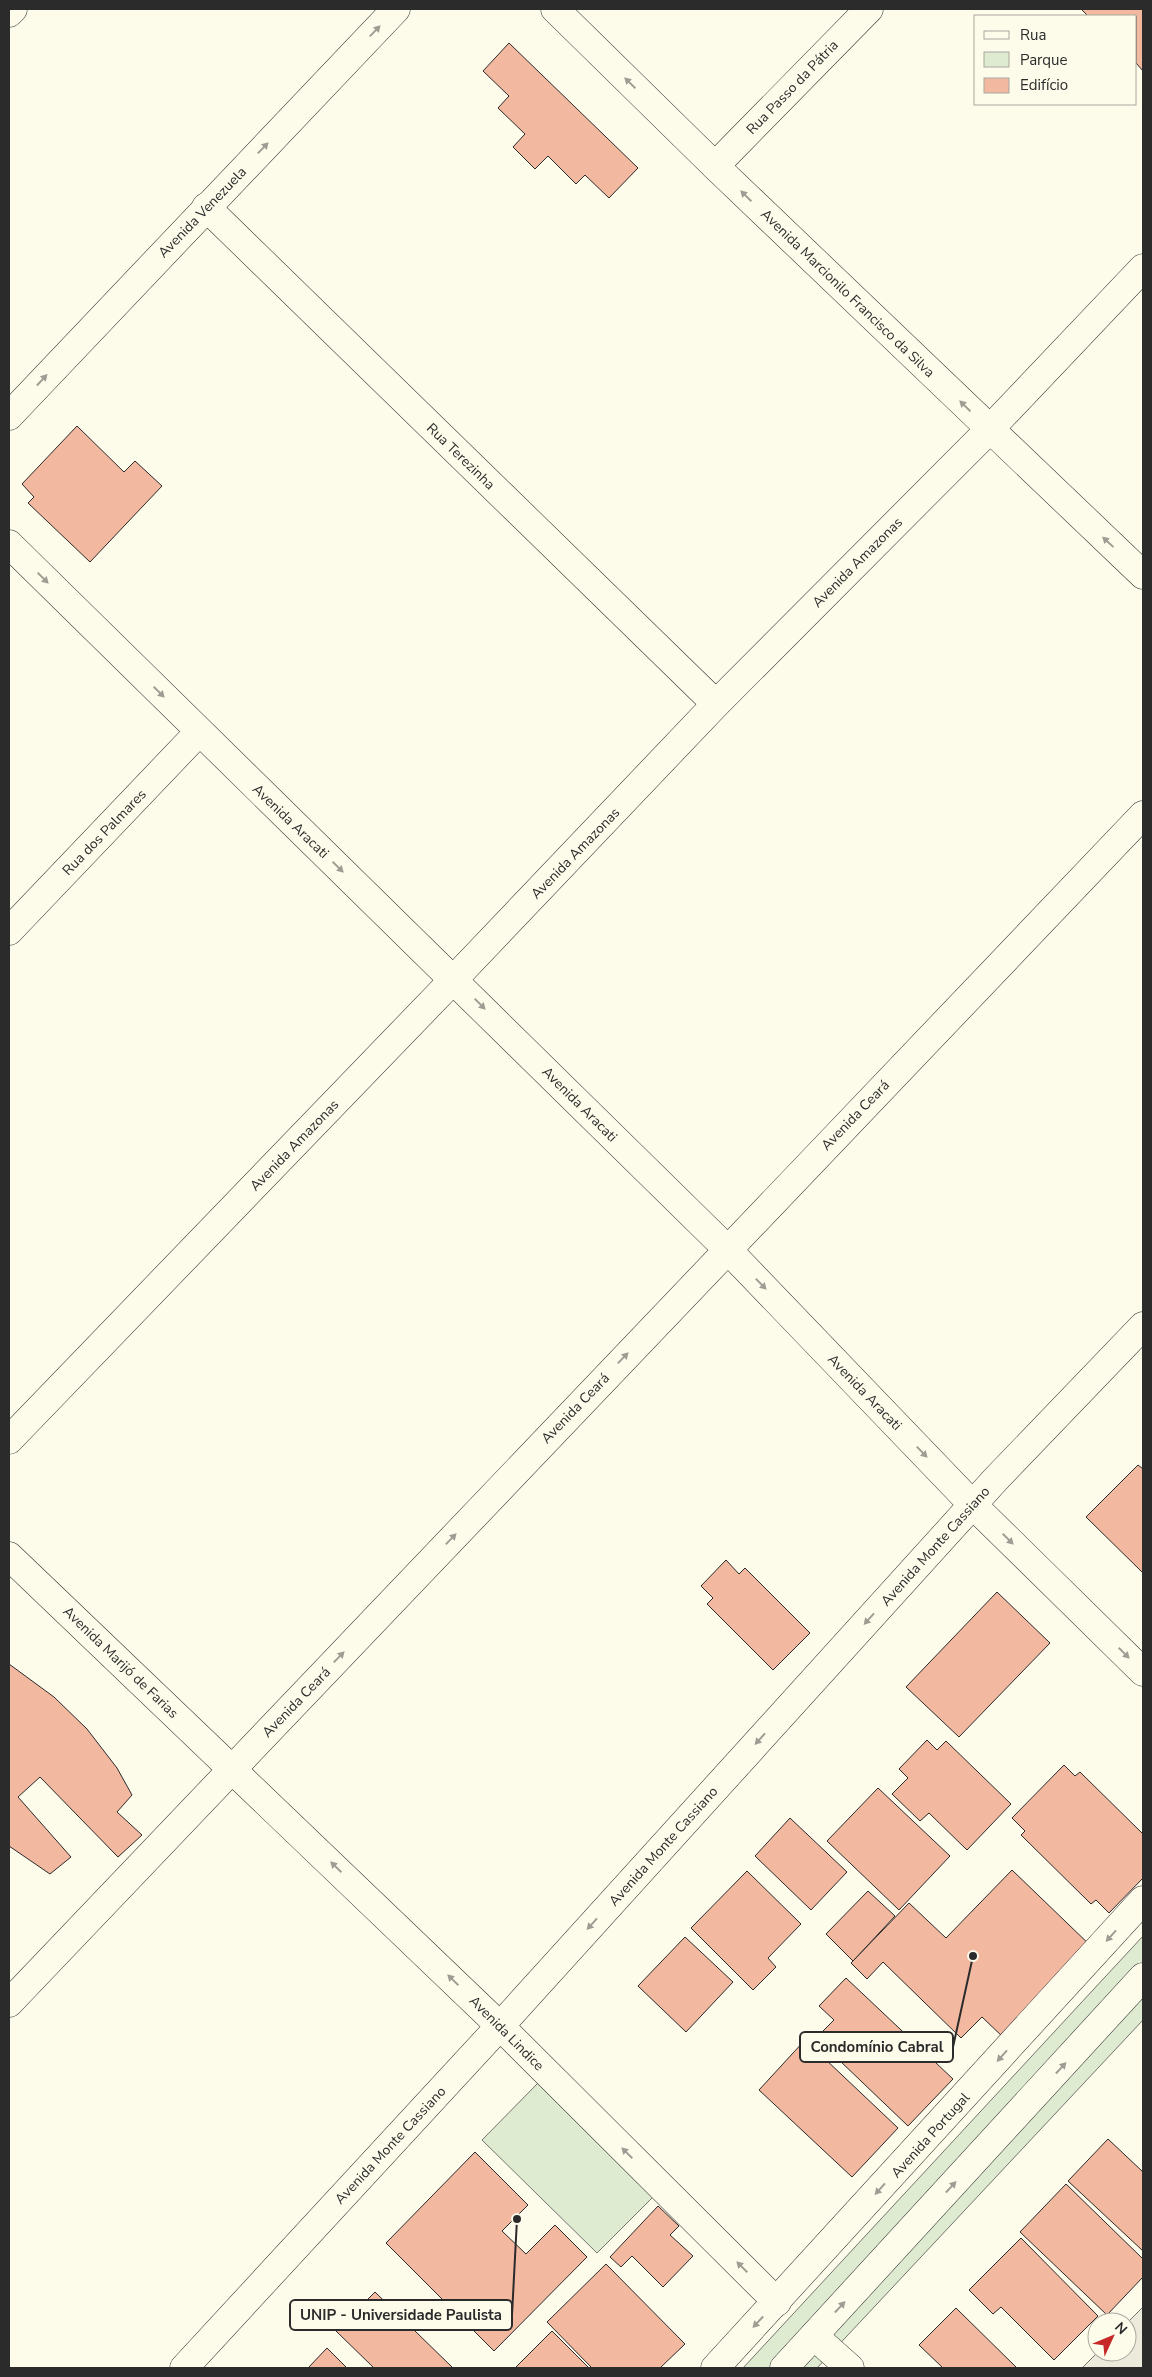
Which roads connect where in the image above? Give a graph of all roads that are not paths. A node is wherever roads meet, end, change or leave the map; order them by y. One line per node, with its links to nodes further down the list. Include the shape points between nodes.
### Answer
1 (13, 9): 5 (street)
2 (396, 9): 7 (street, Avenida Venezuela, one-way to 2)
3 (554, 9): 6 (street, Avenida Marcionilo Francisco da Silva, one-way to 3)
4 (869, 9): 6 (street, Rua Passo da Pátria)
5 (9, 13)
6 (715, 166): 10 (street, Avenida Marcionilo Francisco da Silva, one-way to 6)
7 (206, 208): 9 (street, Avenida Venezuela, one-way to 7); 13 (street, Rua Terezinha)
8 (1143, 268): 10 (street, Avenida Amazonas)
9 (9, 416)
10 (990, 430): 12 (street, Avenida Marcionilo Francisco da Silva, one-way to 10); 13 (street, Avenida Amazonas)
11 (9, 544): 14 (street, Avenida Aracati, one-way to 14)
12 (1143, 575)
13 (716, 704): 17 (street, Avenida Amazonas)
14 (199, 732): 16 (street, Rua dos Palmares); 17 (street, Avenida Aracati, one-way to 17)
15 (1143, 815): 18 (street, Avenida Ceará)
16 (9, 931)
17 (454, 979): 18 (street, Avenida Aracati, one-way to 18); 20 (street, Avenida Amazonas)
18 (727, 1249): 21 (street, Avenida Aracati, one-way to 21); 24 (street, Avenida Ceará, one-way to 18)
19 (1143, 1326): 21 (street, Avenida Monte Cassiano)
20 (9, 1440)
21 (973, 1505): 23 (street, Avenida Aracati, one-way to 23); 28 (street, Avenida Monte Cassiano, one-way to 28)
22 (9, 1556): 24 (street, Avenida Marijó de Farias)
23 (1143, 1672)
24 (233, 1768): 27 (street, Avenida Ceará); 28 (street, Avenida Lindice, one-way to 24)
25 (1143, 1900): 29 (street, Avenida Portugal, one-way to 29)
26 (1143, 1977): 30 (street, one-way to 26)
27 (9, 2003)
28 (500, 2026): 29 (street, Avenida Lindice, one-way to 28); 31 (street, Avenida Monte Cassiano)
29 (777, 2302): 32 (street, Avenida Portugal, one-way to 32)
30 (814, 2336): 33 (street); 34 (street)
31 (184, 2368)
32 (714, 2368)
33 (784, 2368)
34 (850, 2368)

